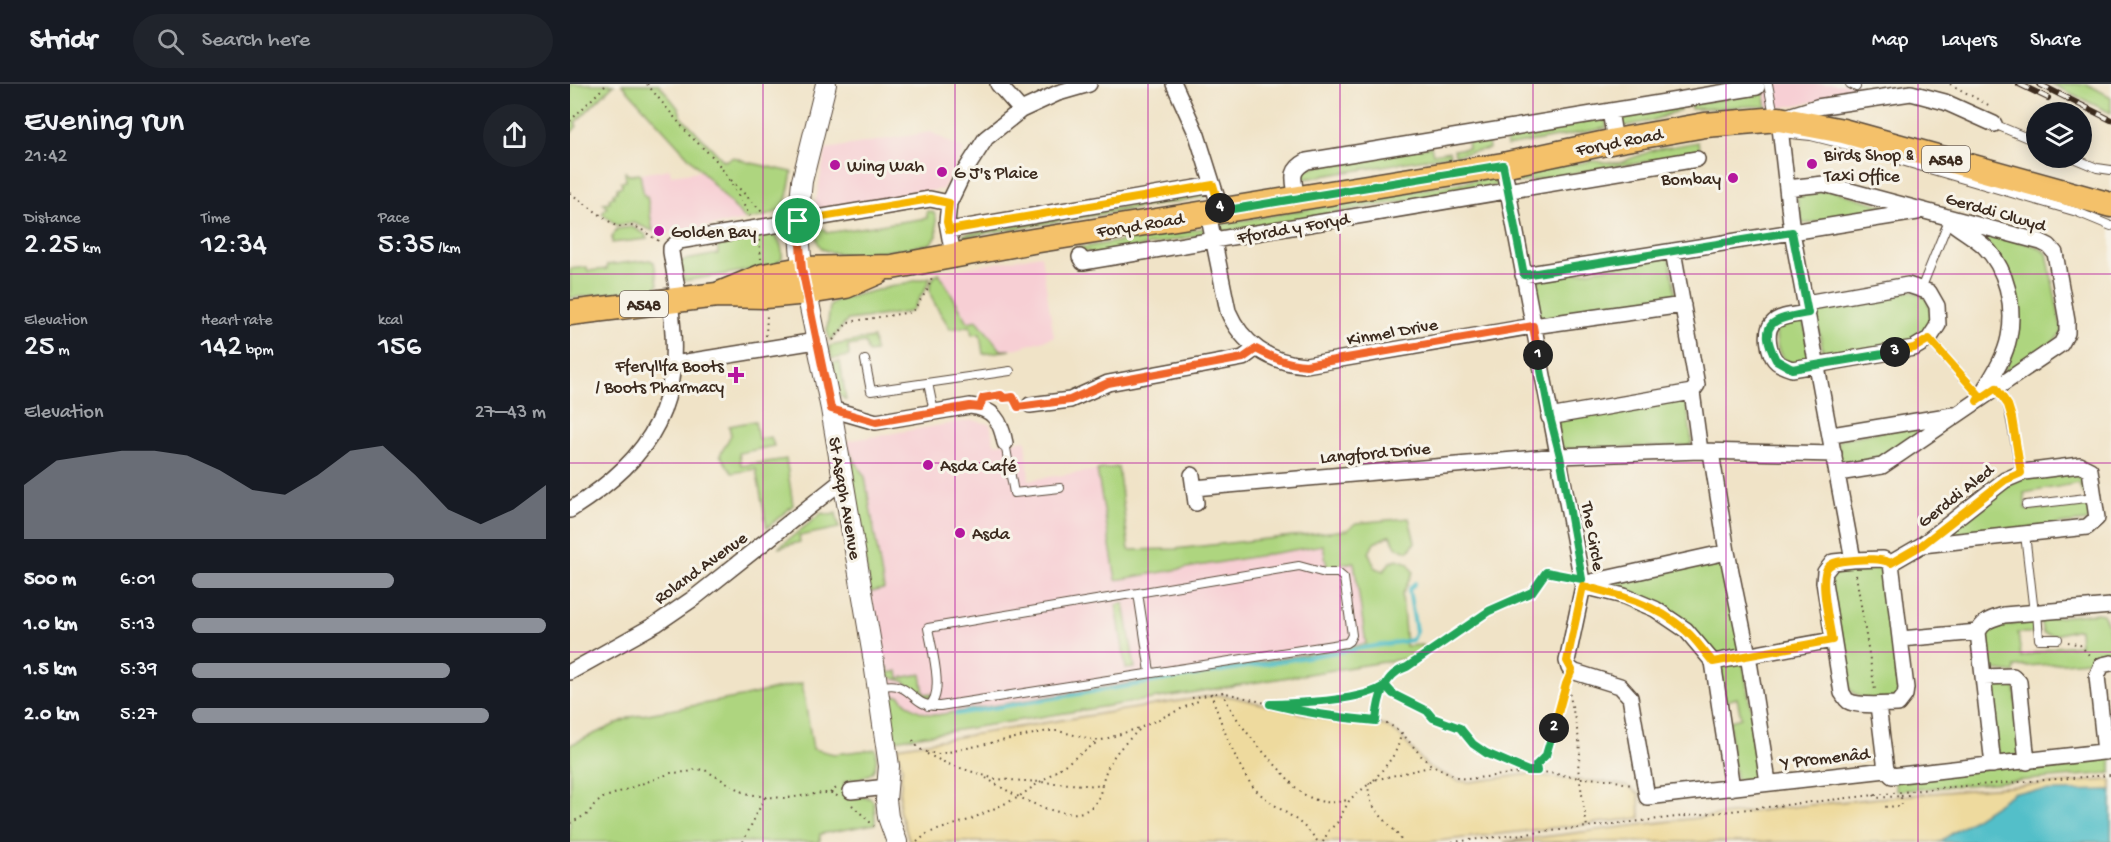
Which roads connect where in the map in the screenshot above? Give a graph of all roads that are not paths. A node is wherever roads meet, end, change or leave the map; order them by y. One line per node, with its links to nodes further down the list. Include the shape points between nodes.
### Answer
1 (826, 84): 28 (street, St Asaph Avenue, via 802,181)
2 (999, 84): 7 (street)
3 (1089, 84): 7 (street)
4 (1174, 84): 19 (street, Kinmel Drive, via 1197,135)
5 (1762, 86): 6 (street); 11 (lane)
6 (1688, 91): 8 (street)
7 (1021, 110): 23 (street, via 986,138)
8 (1610, 111): 14 (street); 22 (street, via 1307,161 1298,166 1293,176)
9 (1698, 116): 10 (lane)
10 (1738, 123): 11 (main road, Foryd Road / A548); 14 (main road, Foryd Road / A548)
11 (1778, 124): 12 (street, via 1817,107 1911,93 1946,102); 20 (street); 24 (main road, A548, via 1843,131); 29 (lane, via 2078,212)
12 (1994, 124): 13 (lane)
13 (2026, 137)
14 (1627, 140): 16 (main road, Foryd Road / A548)
15 (1697, 159): 21 (street, Ffordd y Foryd)
16 (1503, 165): 21 (street, The Circle); 22 (main road, Foryd Road / A548)
17 (2092, 166): 18 (lane)
18 (2111, 170)
19 (1213, 185): 26 (street, Kinmel Drive); 30 (street)
20 (1787, 188): 25 (street, Gerddi Clwyd, via 1824,184); 31 (street)
21 (1508, 191): 32 (street, Ffordd y Foryd); 36 (street, The Circle)
22 (1297, 198): 26 (main road, Foryd Road / A548)
23 (949, 203): 28 (street, via 930,199); 30 (street)
24 (2111, 205)
25 (1923, 211): 27 (street, Gerddi Clwyd); 31 (street, Gerddi Clwyd)
26 (1215, 212): 32 (street, Kinmel Drive); 34 (main road, Foryd Road / A548)
27 (1946, 218): 38 (lane); 52 (street, Gerddi Clwyd, via 2041,242 2055,253 2067,333 2061,344); 54 (street, via 1985,247 2008,288 2009,336 2002,358)
28 (798, 221): 37 (street, St Asaph Avenue); 39 (street, via 679,241 671,248)
29 (2111, 226)
30 (949, 230): 34 (street)
31 (1792, 232): 33 (street, Gerddi Clwyd); 41 (street)
32 (1214, 240): 35 (street, Ffordd y Foryd, via 1083,262); 46 (street, Kinmel Drive, via 1228,311 1244,339)
33 (1673, 251): 36 (street, Gerddi Clwyd); 40 (street)
34 (953, 255): 37 (main road, Foryd Road / A548)
35 (1080, 257)
36 (1524, 275): 43 (street, The Circle)
37 (806, 281): 39 (main road, Foryd Road / A548); 45 (street, St Asaph Avenue)
38 (1921, 290): 41 (street, via 1908,285); 44 (street, via 1929,292 1937,306 1938,325)
39 (674, 301): 42 (main road, A548); 48 (street)
40 (1683, 305): 43 (street, Kinmel Drive); 53 (street, via 1697,385)
41 (1807, 308): 49 (street); 49 (street, via 1772,324 1769,344 1776,360 1785,367)
42 (570, 313)
43 (1533, 326): 46 (street, Kinmel Drive, via 1306,365 1277,360); 59 (street, The Circle)
44 (1929, 339): 49 (street, via 1914,348); 54 (lane)
45 (818, 348): 48 (street); 56 (street, St Asaph Avenue)
46 (1256, 349): 55 (street, via 1243,358 1173,366 1108,383 1051,408)
47 (865, 360): 51 (lane, via 871,392)
48 (674, 364): 72 (street, via 659,422 645,444 613,478)
49 (1816, 366): 60 (street)
50 (1010, 371): 51 (lane)
51 (928, 383): 57 (lane)
52 (1996, 388): 54 (street, Gerddi Clwyd); 66 (lane, via 2012,418)
53 (1692, 392): 59 (street); 62 (street)
54 (1979, 399): 58 (street, Gerddi Clwyd)
55 (1030, 405)
56 (831, 409): 57 (street, via 876,422); 67 (street, St Asaph Avenue)
57 (934, 412): 61 (street, via 970,406 991,411 1003,430)
58 (1958, 414): 60 (street, Gerddi Clwyd); 65 (street, Gerddi Clwyd, via 1882,466)
59 (1550, 417): 64 (street, The Circle)
60 (1832, 435): 63 (street)
61 (1005, 443): 68 (lane, via 1014,493)
62 (1705, 451): 63 (street, Langford Drive); 64 (street, Langford Drive); 75 (street)
63 (1834, 454): 65 (street)
64 (1560, 456): 69 (street, Langford Drive); 78 (street, The Circle)
65 (1838, 473): 76 (street)
66 (2021, 473): 70 (street, Gerddi Aled, via 2080,465 2090,470); 74 (street, Gerddi Aled, via 2005,480)
67 (843, 480): 89 (street, Roland Avenue, via 694,598); 92 (street, St Asaph Avenue)
68 (1060, 488)
69 (1194, 489)
70 (2095, 497): 71 (lane); 73 (street, Gerddi Aled, via 2097,518 2087,526)
71 (2026, 505)
72 (570, 510)
73 (2025, 534): 74 (street, Gerddi Aled); 81 (lane)
74 (1922, 545): 77 (street, Gerddi Aled)
75 (1727, 552): 78 (street); 86 (street)
76 (1853, 560): 77 (street, via 1883,559); 85 (street, via 1833,562 1825,572)
77 (1891, 563): 83 (street)
78 (1582, 583): 87 (street, via 1655,609 1686,630); 102 (street, The Circle, via 1567,661 1569,677 1620,686 1630,698)
79 (1137, 593): 90 (lane); 90 (lane, via 1299,566 1338,573 1344,578 1352,635 1346,643); 94 (lane, via 928,628 937,688)
80 (2111, 606): 81 (street)
81 (2036, 613): 82 (street, via 1987,620); 84 (lane, via 2039,639)
82 (1978, 632): 83 (street); 91 (street)
83 (1901, 639): 93 (street, via 1905,695 1898,704)
84 (2058, 639)
85 (1832, 640): 86 (street); 93 (street, via 1842,693 1848,701)
86 (1748, 655): 87 (street); 99 (street)
87 (1713, 662): 101 (street)
88 (2111, 663): 95 (street, via 2102,665 2097,676)
89 (570, 672)
90 (1150, 672): 94 (lane)
91 (1984, 677): 96 (street, via 2013,676 2019,682); 97 (street)
92 (878, 687): 94 (lane, via 896,686); 100 (street, St Asaph Avenue, via 890,766)
93 (1878, 705): 98 (street)
94 (928, 706)
95 (2108, 752): 96 (street, Y Promenâd)
96 (2026, 762): 97 (street, Y Promenâd)
97 (1993, 765): 98 (street, Y Promenâd, via 1890,776)
98 (1886, 770): 99 (street, Y Promenâd)
99 (1768, 782): 101 (street, Y Promenâd)
100 (887, 787): 103 (street); 104 (street, St Asaph Avenue, via 888,816)
101 (1732, 788): 102 (street, Y Promenâd)
102 (1646, 794)
103 (847, 798)
104 (897, 842)

